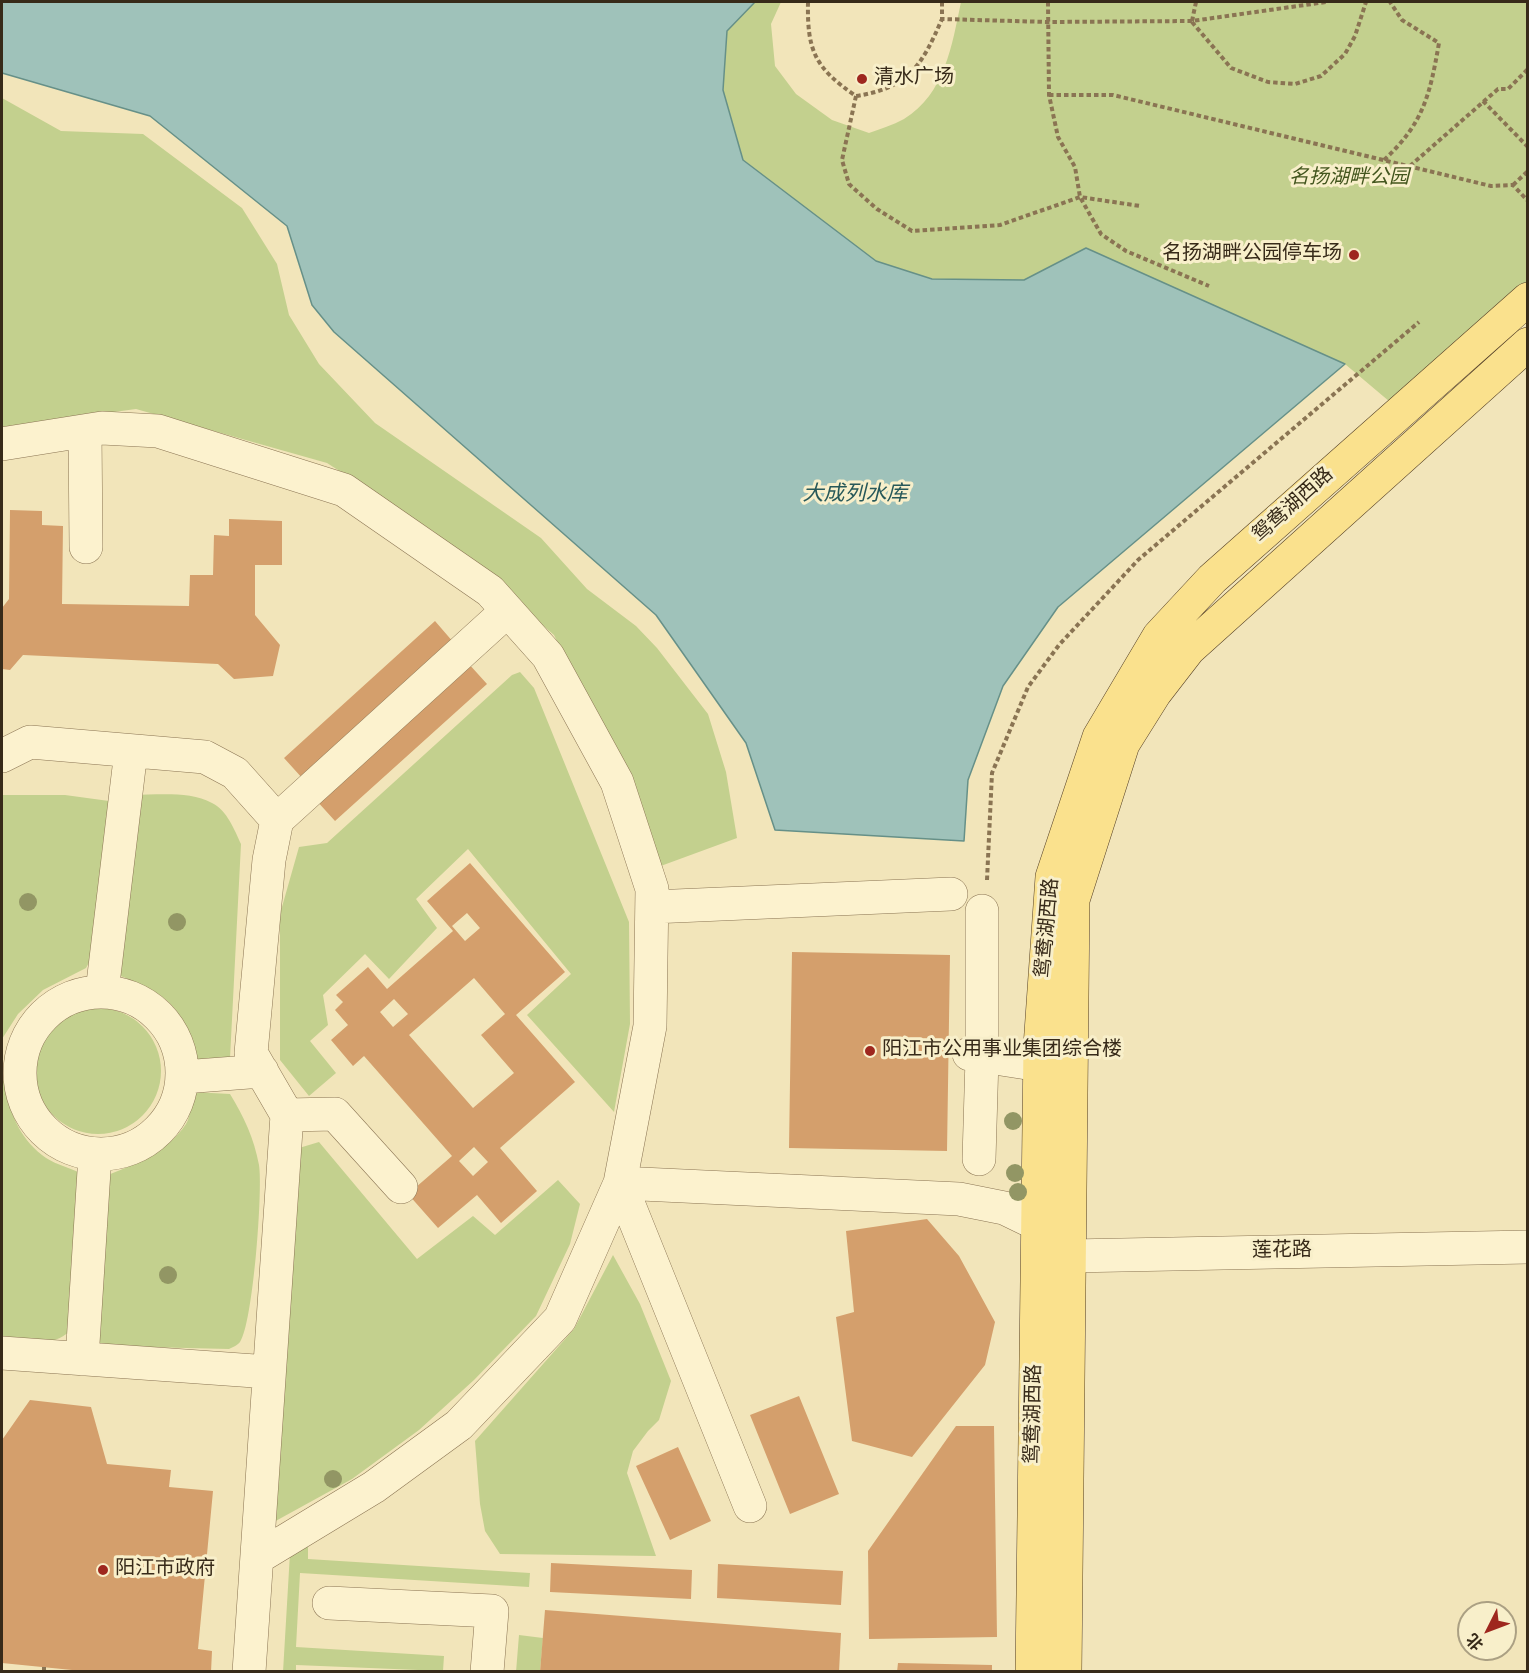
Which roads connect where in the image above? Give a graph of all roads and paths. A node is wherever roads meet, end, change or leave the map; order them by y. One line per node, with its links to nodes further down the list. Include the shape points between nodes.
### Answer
1 (808, 2): 13 (path, via 808,35 823,69)
2 (942, 2): 8 (path)
3 (1048, 2): 10 (path)
4 (1196, 2): 9 (path)
5 (1326, 2): 9 (path)
6 (1366, 2): 9 (path, via 1345,54 1321,76 1295,84 1268,82 1231,68)
7 (1390, 2): 16 (path, via 1402,20 1439,43 1427,103 1418,123)
8 (942, 19): 10 (path); 13 (path, via 925,58 882,92)
9 (1192, 21): 10 (path)
10 (1048, 22): 12 (path)
11 (1527, 69): 14 (path, via 1508,89 1498,88)
12 (1049, 95): 16 (path, via 1113,95); 20 (path, via 1058,137 1075,167)
13 (856, 96): 20 (path, via 842,160 849,184 877,209 912,231 1000,225)
14 (1483, 101): 15 (path); 17 (path)
15 (1527, 147)
16 (1384, 160): 17 (path)
17 (1409, 166): 19 (path, via 1491,186)
18 (1527, 171): 19 (path)
19 (1513, 185): 21 (path)
20 (1080, 196): 22 (path); 23 (path, via 1101,234)
21 (1527, 201)
22 (1140, 206)
23 (1209, 286)
24 (1527, 299): 26 (main road, 鸳鸯湖西路)
25 (1419, 322): 35 (path, via 1138,560 1059,645 1028,687 992,773)
26 (1491, 332): 27 (street); 42 (main road, 鸳鸯湖西路, via 1212,579 1159,636 1099,737 1052,878)
27 (1526, 347): 52 (main road, 鸳鸯湖西路, via 1189,649 1123,744 1073,900)
28 (85, 431): 29 (street); 30 (street); 31 (street, via 158,431 344,490 490,591)
29 (2, 444)
30 (86, 547)
31 (507, 611): 34 (street); 37 (street, via 548,656 617,782 652,889)
32 (131, 751): 33 (street, via 30,742); 34 (street, via 205,757 235,773); 39 (street)
33 (2, 756)
34 (277, 820): 43 (street, via 268,860 251,1053)
35 (989, 867)
36 (951, 894): 37 (street)
37 (652, 907): 48 (street, via 650,1026)
38 (982, 911): 40 (street)
39 (102, 992): 41 (street, via 64,999 42,1016); 44 (street, via 120,993 145,1004 166,1023 180,1049)
40 (976, 1056): 42 (street); 47 (street)
41 (10, 1065): 46 (street, via 37,1122 48,1135 70,1149)
42 (1040, 1065): 50 (main road, 鸳鸯湖西路)
43 (262, 1071): 44 (street); 45 (street)
44 (183, 1077): 46 (street, via 178,1102 164,1125 145,1142 121,1153)
45 (287, 1115): 49 (street, via 335,1114); 56 (street)
46 (95, 1155): 55 (street)
47 (979, 1159)
48 (620, 1183): 50 (street, via 959,1199 1004,1208); 57 (street); 58 (street, via 560,1319 459,1425 374,1487)
49 (401, 1187)
50 (1037, 1224): 53 (main road, 鸳鸯湖西路)
51 (1527, 1247): 52 (street, 莲花路)
52 (1071, 1256): 53 (street, 莲花路); 63 (main road, 鸳鸯湖西路)
53 (1037, 1259): 62 (main road, 鸳鸯湖西路)
54 (2, 1353): 55 (street)
55 (82, 1359): 56 (street)
56 (269, 1372): 58 (street)
57 (750, 1506)
58 (257, 1558): 60 (street)
59 (329, 1603): 61 (street, via 492,1611)
60 (249, 1671)
61 (487, 1671)
62 (1032, 1671)
63 (1065, 1671)

